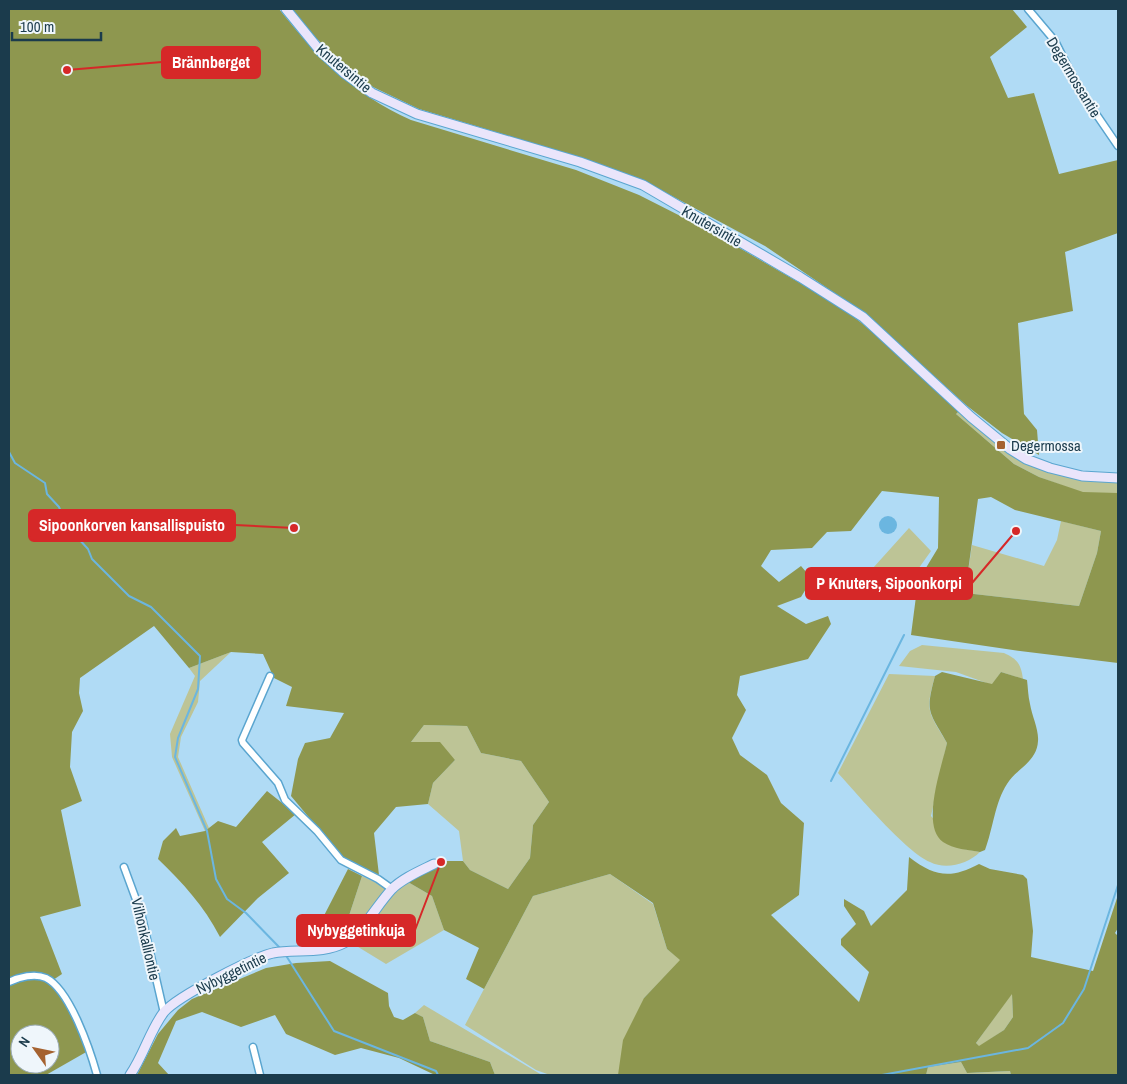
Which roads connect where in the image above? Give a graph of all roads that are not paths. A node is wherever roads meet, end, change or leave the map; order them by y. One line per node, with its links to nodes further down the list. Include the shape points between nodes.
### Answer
1 (286, 9): 4 (street, Knutersintie, via 321,52 372,92 417,114 580,162 643,185 863,317 1010,449 1050,468 1082,476)
2 (1028, 9): 3 (street, Degermossantie, via 1055,42 1079,89)
3 (1118, 146)
4 (1118, 478)
5 (270, 676): 8 (street, via 243,743 278,783 285,800 341,860)
6 (434, 864): 8 (street, Nybyggetintie)
7 (124, 867): 10 (street, Vilhonkalliontie, via 142,913)
8 (392, 889): 10 (street, Nybyggetintie, via 344,942 334,947 270,954 207,983 179,999)
9 (9, 982): 12 (street, via 33,976 52,982 78,1022)
10 (164, 1013): 13 (street, Nybyggetintie, via 142,1059)
11 (253, 1047): 14 (street)
12 (97, 1075)
13 (130, 1075)
14 (260, 1075)

